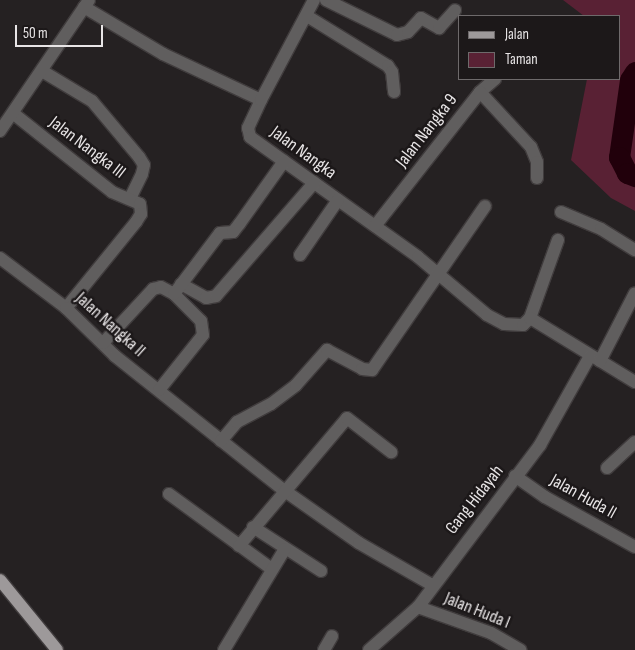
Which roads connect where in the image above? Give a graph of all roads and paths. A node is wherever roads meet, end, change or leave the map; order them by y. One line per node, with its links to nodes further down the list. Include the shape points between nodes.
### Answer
1 (314, 0): 5 (street)
2 (326, 0): 4 (street, via 397,35 408,32 421,18 440,28)
3 (86, 4): 6 (street); 10 (street, via 163,54)
4 (455, 10)
5 (307, 16): 8 (street, via 388,66 392,72); 10 (street)
6 (42, 71): 11 (street); 16 (street, via 92,102 139,157 144,165)
7 (493, 80): 9 (street)
8 (394, 92)
9 (480, 92): 14 (street, Jalan Nangka 9, via 531,146 537,162); 20 (street, Jalan Nangka 9)
10 (261, 100): 13 (street, Jalan Nangka, via 247,133)
11 (14, 114): 12 (street); 16 (street, Jalan Nangka III, via 112,192)
12 (0, 130)
13 (284, 161): 15 (street, Jalan Nangka); 26 (street, via 233,232 220,233)
14 (537, 178)
15 (314, 183): 17 (street, Jalan Nangka); 26 (street, via 216,296 206,298)
16 (130, 199): 28 (street, Jalan Nangka III, via 140,204 141,214)
17 (338, 200): 20 (street, Jalan Nangka); 23 (street)
18 (485, 206): 25 (street)
19 (561, 212): 22 (street, via 601,229)
20 (375, 226): 25 (street, Jalan Nangka)
21 (558, 240): 29 (street)
22 (635, 250)
23 (300, 255)
24 (0, 258): 28 (street, Jalan Nangka II)
25 (440, 274): 29 (street, Jalan Nangka, via 487,315 504,324 523,326); 34 (street, via 372,370 362,369 327,350 296,385 271,404 243,418)
26 (178, 289): 30 (street, via 152,288); 33 (street, via 201,321 203,336)
27 (635, 294): 31 (street, Gang Hidayah)
28 (66, 308): 30 (street, Jalan Nangka II)
29 (530, 318): 31 (street)
30 (103, 343): 33 (street, Jalan Nangka II)
31 (595, 358): 32 (street); 38 (street, Gang Hidayah, via 555,424)
32 (635, 382)
33 (159, 390): 34 (street, Jalan Nangka II)
34 (221, 441): 39 (street, Jalan Nangka II)
35 (635, 442): 37 (street)
36 (391, 452): 39 (street, via 346,418)
37 (607, 468)
38 (515, 476): 43 (street, Jalan Huda II, via 545,497); 48 (street, Gang Hidayah)
39 (285, 491): 41 (street); 48 (street, Jalan Nangka II, via 358,543)
40 (169, 494): 42 (street)
41 (254, 526): 42 (street); 44 (street)
42 (239, 546): 45 (street)
43 (635, 547)
44 (285, 549): 45 (street); 46 (street)
45 (272, 569): 52 (street)
46 (322, 571)
47 (0, 580): 51 (main road)
48 (432, 585): 49 (street, Gang Hidayah)
49 (418, 607): 54 (street, Gang Hidayah); 55 (street, Jalan Huda I, via 491,633)
50 (332, 636): 53 (street)
51 (57, 650)
52 (224, 650)
53 (324, 650)
54 (369, 650)
55 (521, 650)

